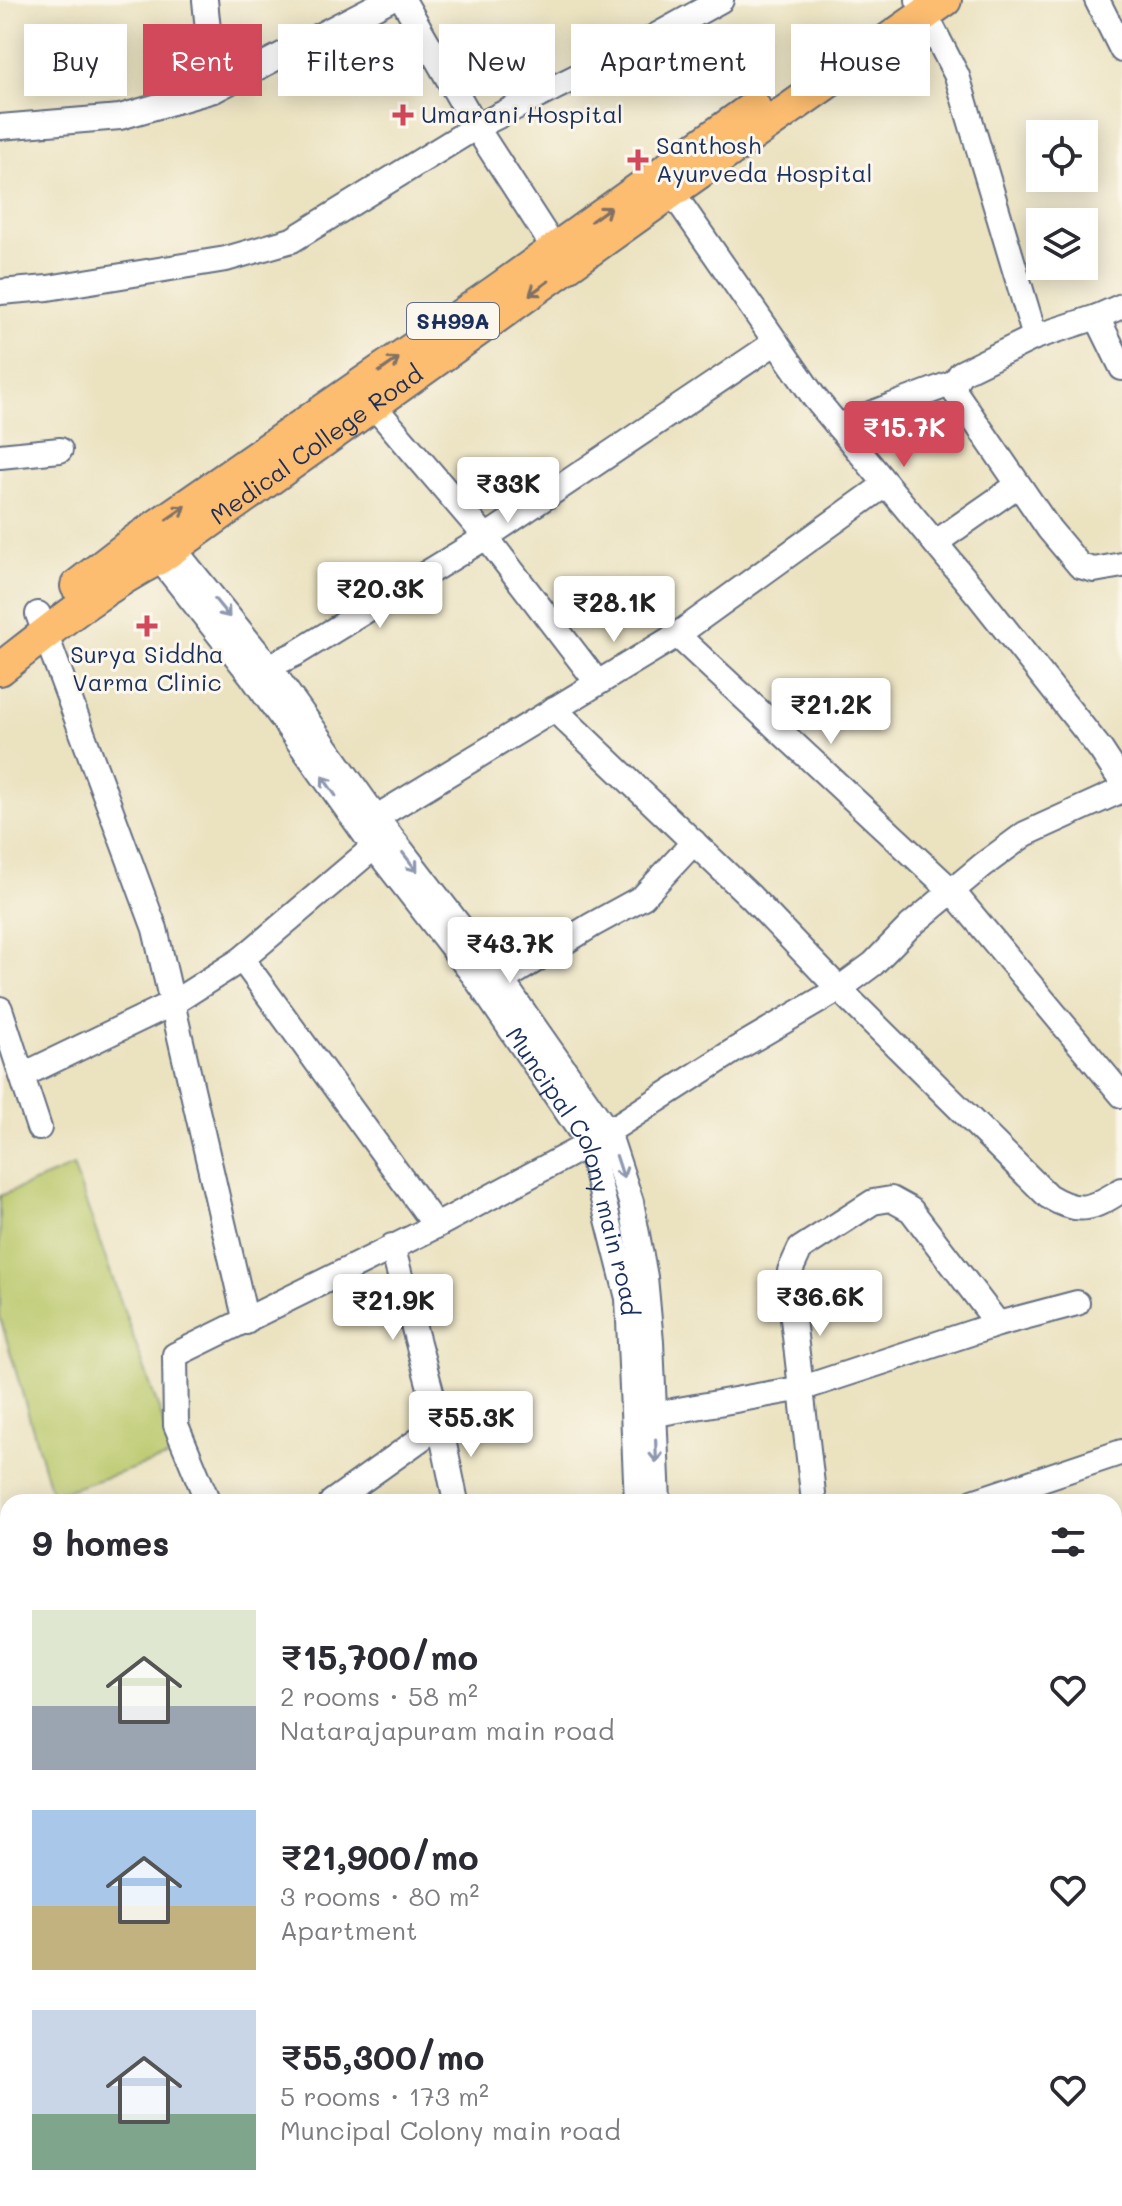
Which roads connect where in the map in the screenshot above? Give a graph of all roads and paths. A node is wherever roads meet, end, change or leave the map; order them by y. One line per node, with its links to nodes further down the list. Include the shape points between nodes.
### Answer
1 (205, 0): 7 (street)
2 (388, 0): 9 (street)
3 (403, 0): 12 (street)
4 (721, 0): 12 (street)
5 (1097, 0): 8 (street)
6 (924, 3): 13 (main road, Medical College Road / SH99A); 18 (street, via 957,76)
7 (207, 24)
8 (1122, 50)
9 (262, 65)
10 (193, 96): 11 (street, via 120,117)
11 (0, 127)
12 (476, 127): 14 (street); 15 (street, via 292,240 226,259)
13 (665, 182): 14 (main road, Medical College Road / SH99A, one-way to 13); 19 (street); 22 (main road, Medical College Road / SH99A, one-way to 22)
14 (554, 248): 30 (main road, Medical College Road / SH99A, one-way to 14)
15 (0, 292)
16 (1122, 306): 17 (street)
17 (1097, 317): 18 (street); 20 (street)
18 (1035, 337): 21 (street, via 961,373)
19 (776, 342): 23 (street); 28 (street)
20 (1122, 368)
21 (955, 382): 23 (street); 27 (street, via 964,408)
22 (373, 405): 28 (street); 30 (main road, Medical College Road / SH99A)
23 (838, 426): 26 (street)
24 (60, 450): 25 (street)
25 (0, 456)
26 (886, 484): 29 (street); 33 (street)
27 (1018, 485): 29 (street); 31 (street, via 1080,566 1094,570)
28 (486, 537): 36 (street); 37 (street)
29 (935, 543): 39 (street)
30 (156, 548): 32 (main road, Medical College Road / SH99A, via 141,567); 36 (street, Muncipal Colony main road)
31 (1122, 565)
32 (42, 623): 34 (main road, Medical College Road / SH99A); 35 (main road, Medical College Road / SH99A); 47 (street, via 155,929)
33 (677, 635): 37 (street); 43 (street)
34 (0, 642)
35 (0, 669)
36 (260, 671): 41 (street, Muncipal Colony main road)
37 (597, 682): 38 (street)
38 (554, 709): 41 (street); 42 (street)
39 (1122, 782)
40 (1122, 790): 43 (street, via 1025,834)
41 (369, 830): 44 (street); 45 (street, Muncipal Colony main road)
42 (694, 842): 45 (street, via 643,897); 46 (street)
43 (953, 892): 46 (street); 50 (street)
44 (242, 959): 47 (street); 54 (street)
45 (493, 986): 52 (street, Muncipal Colony main road)
46 (839, 989): 52 (street); 53 (street, via 1048,1196 1068,1209 1090,1207)
47 (173, 1003): 49 (street); 57 (street)
48 (0, 1009): 49 (street)
49 (23, 1075): 51 (street)
50 (1122, 1095)
51 (39, 1128)
52 (599, 1138): 54 (street); 60 (street, Muncipal Colony main road)
53 (1122, 1190)
54 (436, 1226): 55 (street)
55 (392, 1246): 57 (street); 61 (street)
56 (1077, 1303): 58 (street)
57 (246, 1322): 63 (street, via 175,1355 176,1425)
58 (998, 1324): 59 (street); 59 (street, via 911,1210 891,1199 873,1202 800,1249 790,1271)
59 (803, 1388): 60 (street); 68 (street)
60 (644, 1416): 66 (street, Muncipal Colony main road); 67 (street, one-way to 67)
61 (440, 1425): 64 (street); 65 (street)
62 (1122, 1452): 69 (street)
63 (205, 1494)
64 (343, 1494)
65 (454, 1494)
66 (638, 1494)
67 (657, 1494)
68 (813, 1494)
69 (997, 1494)

